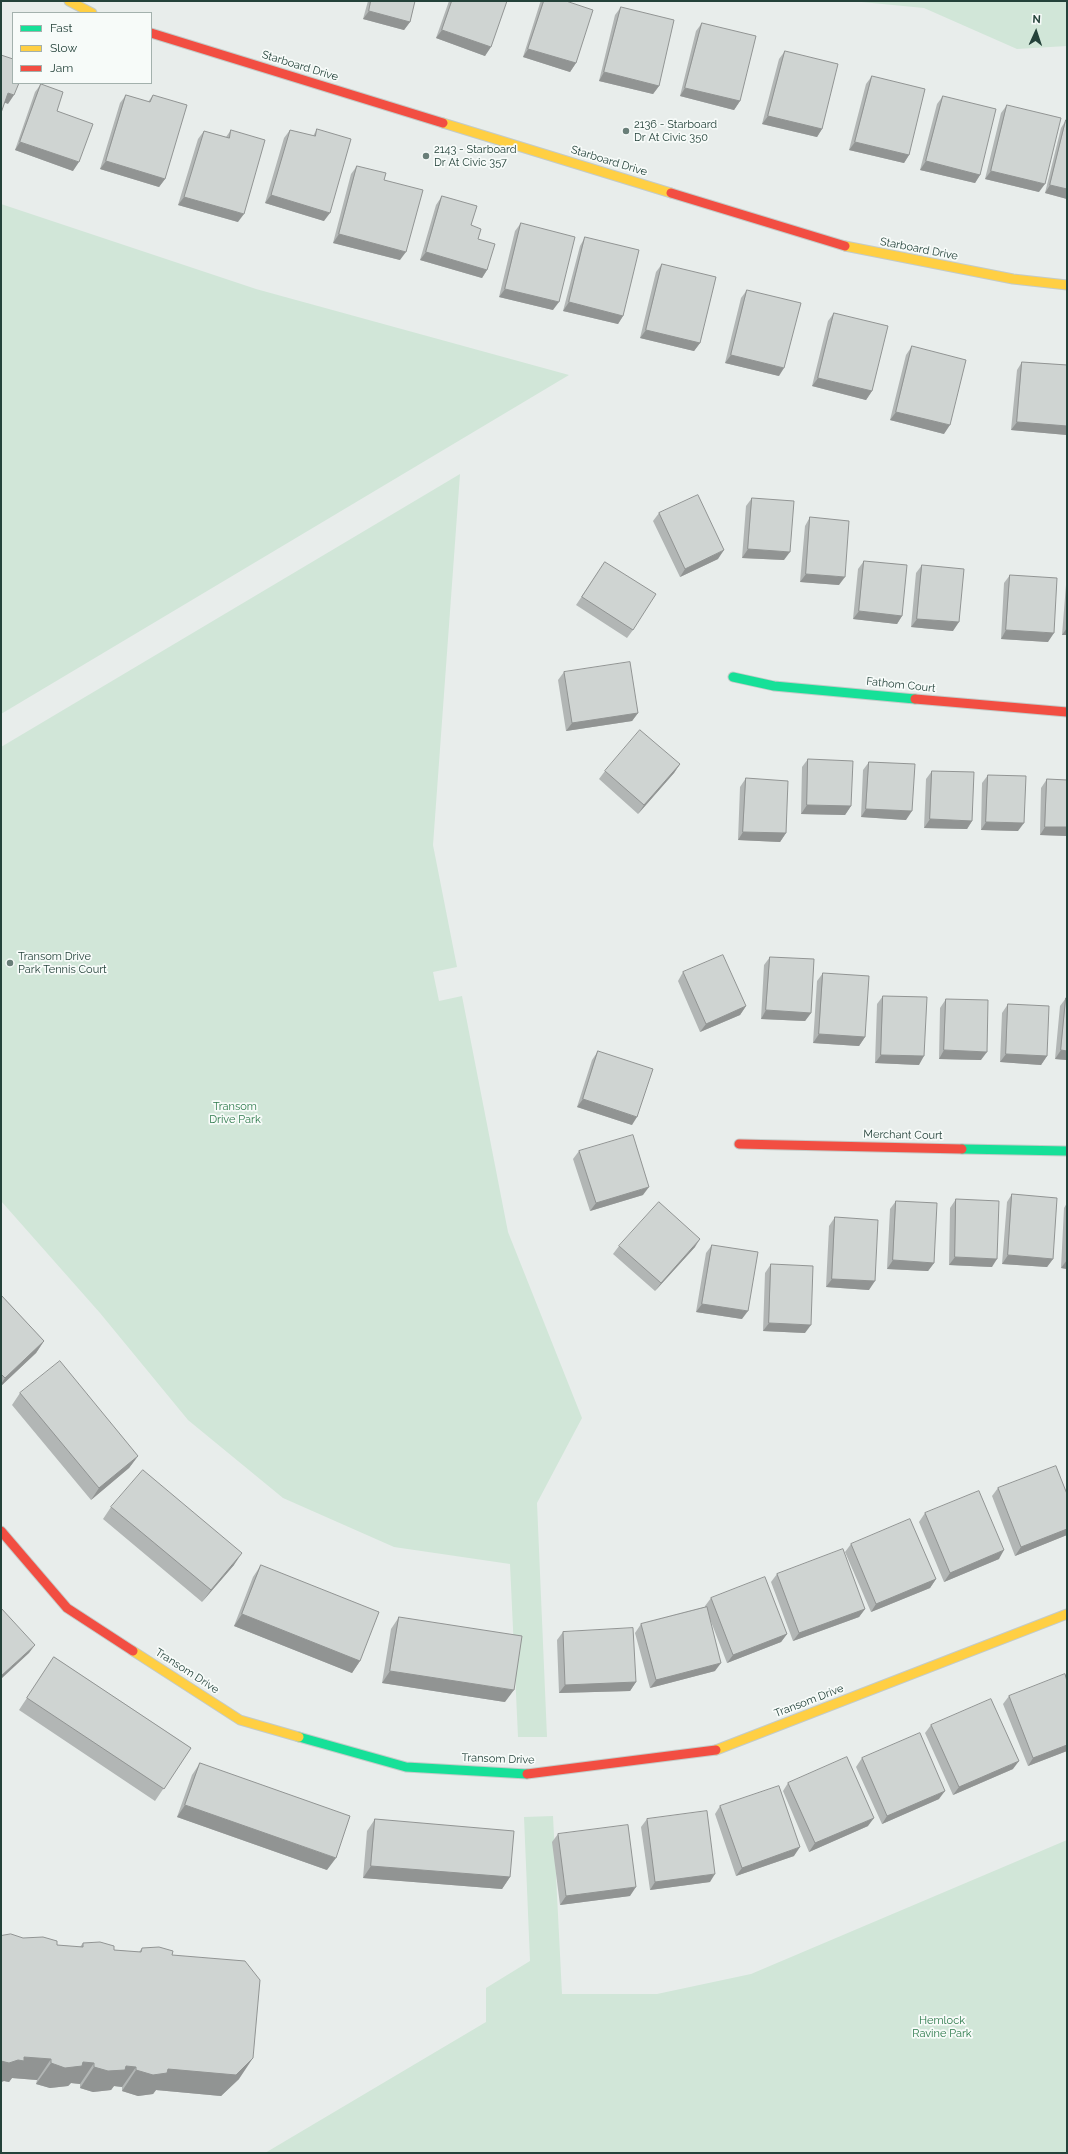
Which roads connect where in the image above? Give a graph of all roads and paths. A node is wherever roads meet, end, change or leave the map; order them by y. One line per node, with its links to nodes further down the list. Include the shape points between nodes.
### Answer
1 (69, 1): 2 (street)
2 (90, 12)
3 (152, 33): 4 (street, Starboard Drive, via 854,249 1014,279)
4 (1067, 285)
5 (733, 677): 6 (street, Fathom Court, via 774,686)
6 (1067, 712)
7 (739, 1144): 8 (street, Merchant Court)
8 (1067, 1151)
9 (1, 1531): 10 (street, Transom Drive, via 67,1608 240,1720 406,1767 528,1774 712,1752)
10 (1067, 1614)

